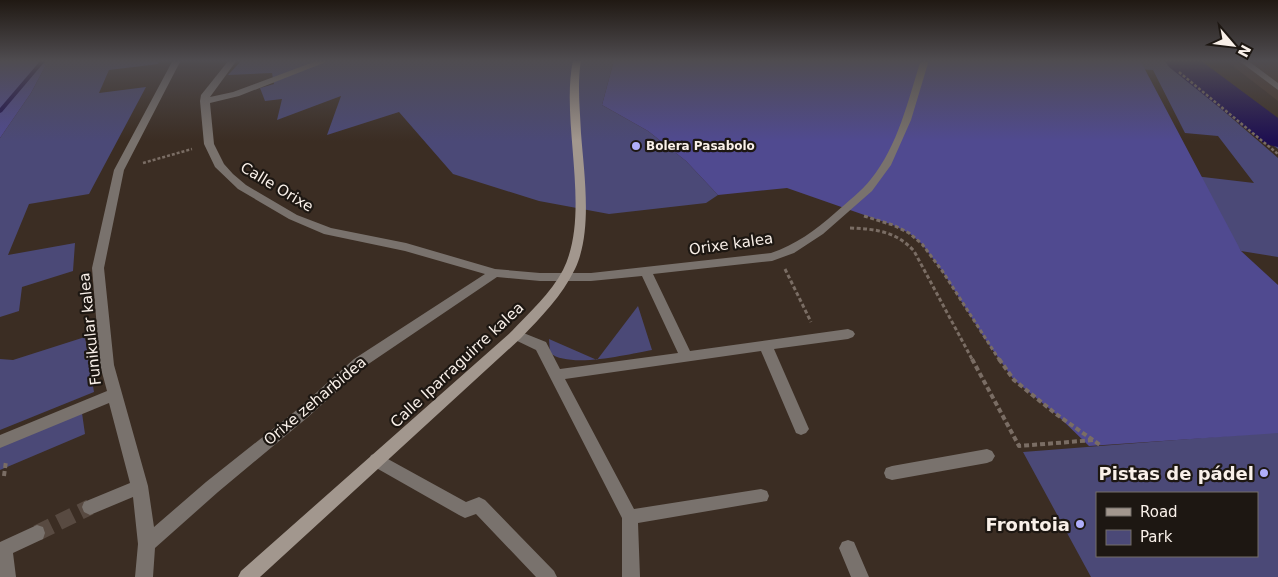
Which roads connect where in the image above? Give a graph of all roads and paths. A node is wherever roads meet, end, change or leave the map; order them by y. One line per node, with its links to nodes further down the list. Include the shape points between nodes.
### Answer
1 (163, 87): 10 (street, Funikular kalea)
2 (211, 87): 7 (street, via 205,95)
3 (258, 87): 7 (street)
4 (575, 87): 16 (street, Calle Iparraguirre kalea, via 580,198 572,260)
5 (916, 87): 11 (street, Orixe kalea, via 904,126 878,177)
6 (1197, 87): 9 (path)
7 (205, 101): 8 (street, Calle Orixe)
8 (209, 144): 10 (path); 15 (street, Calle Orixe, via 229,176 293,217 328,231 406,247)
9 (1278, 154)
10 (119, 170): 23 (street, Funikular kalea, via 98,268 106,365)
11 (844, 211): 12 (street, Orixe kalea); 25 (path, via 893,225 922,244 1014,380)
12 (824, 228): 13 (street, Orixe kalea, via 812,238); 25 (path, via 880,229 899,236 907,243 1019,446)
13 (778, 255): 14 (street, Orixe kalea); 19 (path)
14 (645, 270): 16 (street, Orixe kalea); 21 (street)
15 (495, 273): 16 (street, Orixe kalea); 36 (street, Orixe zeharbidea, via 358,363)
16 (563, 277): 18 (street, Calle Iparraguirre kalea, via 544,305)
17 (848, 334): 19 (street)
18 (516, 335): 22 (street, via 540,346); 29 (street, Calle Iparraguirre kalea)
19 (819, 338): 20 (street)
20 (765, 345): 21 (street); 24 (street)
21 (686, 356): 22 (street)
22 (555, 375): 34 (street)
23 (113, 396): 26 (street); 31 (street, Funikular kalea)
24 (801, 429)
25 (1094, 440): 27 (path)
26 (0, 442)
27 (1100, 445)
28 (987, 456): 30 (street)
29 (378, 460): 40 (street, Calle Iparraguirre kalea); 41 (street, via 465,510 479,505)
30 (892, 473)
31 (140, 486): 33 (street); 36 (street, Funikular kalea)
32 (761, 496): 34 (street)
33 (90, 507)
34 (630, 517): 42 (street)
35 (37, 533): 38 (street, via 4,549)
36 (147, 544): 39 (street, Funikular kalea)
37 (848, 548): 43 (street)
38 (7, 577)
39 (144, 577)
40 (247, 577)
41 (548, 577)
42 (631, 577)
43 (860, 577)

